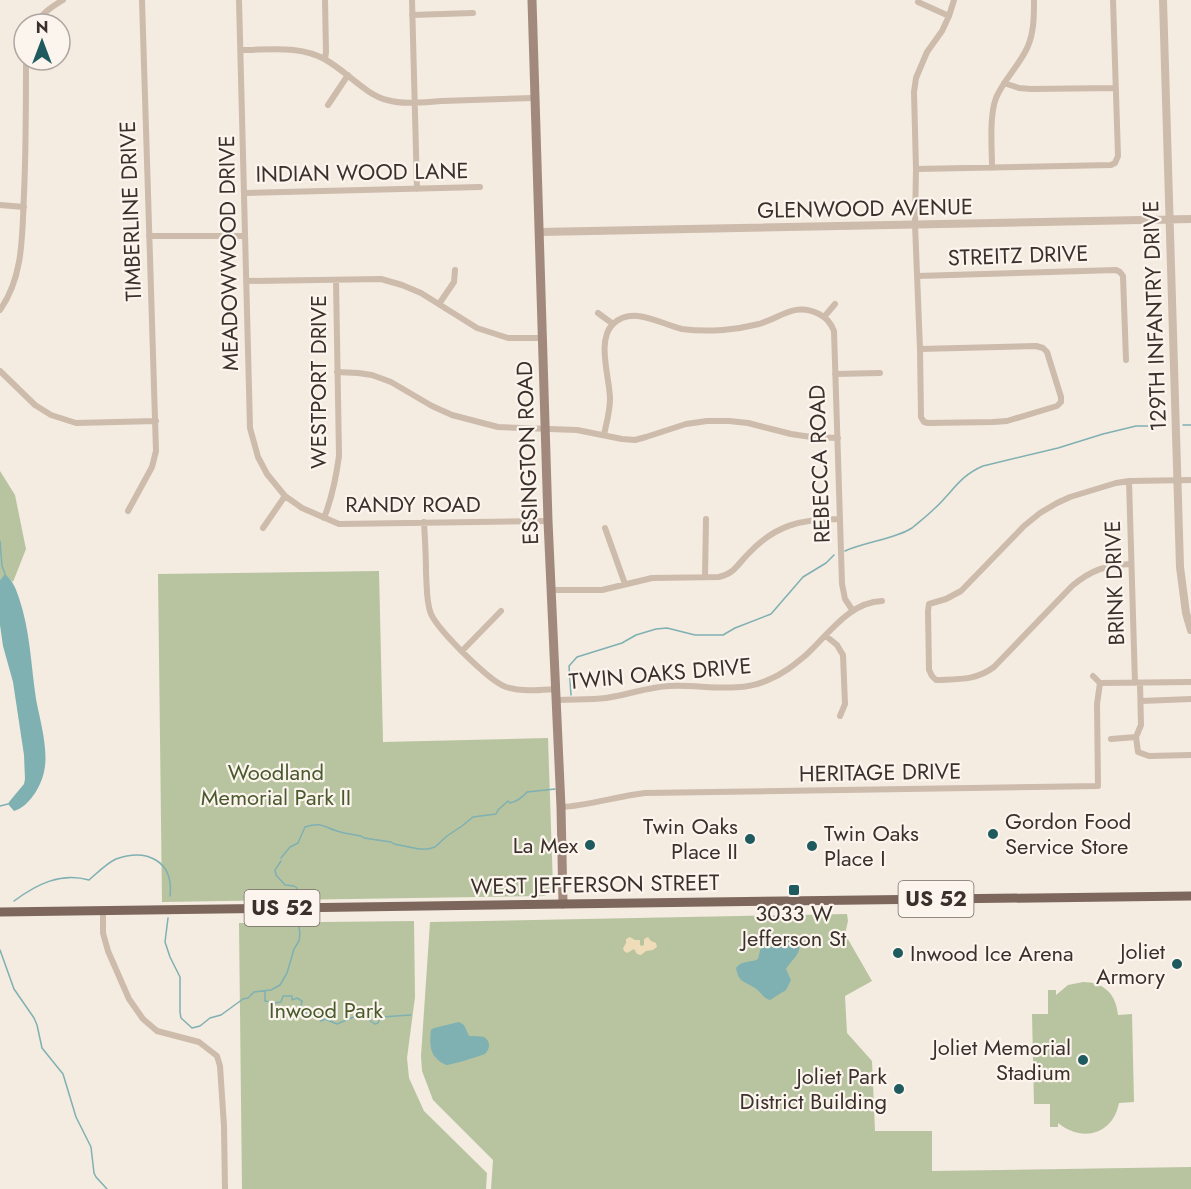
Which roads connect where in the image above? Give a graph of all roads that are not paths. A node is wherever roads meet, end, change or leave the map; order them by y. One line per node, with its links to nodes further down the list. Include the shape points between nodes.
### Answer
1 (63, 0): 12 (street)
2 (142, 0): 36 (street, TIMBERLINE DRIVE)
3 (239, 0): 16 (street, MEADOWWOOD DRIVE)
4 (325, 0): 17 (street)
5 (412, 0): 14 (street)
6 (532, 0): 22 (main road, ESSINGTON ROAD)
7 (954, 0): 15 (street)
8 (1034, 0): 20 (street, via 1028,46)
9 (1113, 0): 21 (street)
10 (1163, 0): 33 (street, 129TH INFANTRY DRIVE)
11 (918, 2): 15 (street)
12 (46, 12)
13 (473, 13): 14 (street)
14 (412, 15): 23 (street)
15 (949, 16): 26 (street, via 916,78)
16 (241, 50): 17 (street, via 294,49); 29 (street, MEADOWWOOD DRIVE)
17 (325, 59): 19 (street)
18 (26, 72): 31 (street)
19 (348, 75): 23 (street, via 385,100); 24 (street)
20 (1004, 83): 21 (street, via 1031,89); 25 (street, via 993,114)
21 (1115, 88): 25 (street, via 1115,163)
22 (534, 98): 23 (street); 35 (main road, ESSINGTON ROAD)
23 (415, 102): 28 (street)
24 (328, 105)
25 (992, 168): 26 (street)
26 (916, 169): 34 (street)
27 (480, 187): 28 (street, INDIAN WOOD LANE)
28 (417, 189): 29 (street, INDIAN WOOD LANE)
29 (244, 193): 37 (street, MEADOWWOOD DRIVE)
30 (0, 205): 31 (street)
31 (24, 207): 44 (street, via 20,259 14,283)
32 (1191, 219): 33 (street, GLENWOOD AVENUE)
33 (1169, 220): 34 (street, GLENWOOD AVENUE); 59 (street, 129TH INFANTRY DRIVE)
34 (915, 224): 35 (street, GLENWOOD AVENUE); 39 (street)
35 (540, 232): 48 (main road, ESSINGTON ROAD)
36 (149, 236): 37 (street); 55 (street, TIMBERLINE DRIVE)
37 (245, 236): 41 (street, MEADOWWOOD DRIVE)
38 (455, 270): 42 (street, via 454,282)
39 (917, 276): 49 (street); 50 (street, STREITZ DRIVE, via 1116,270 1123,276)
40 (336, 280): 41 (street); 42 (street, via 381,279); 52 (street, WESTPORT DRIVE)
41 (246, 281): 62 (street, MEADOWWOOD DRIVE, via 250,428 258,457)
42 (439, 304): 48 (street, via 494,334)
43 (835, 304): 46 (street)
44 (0, 310)
45 (598, 313): 47 (street)
46 (824, 317): 47 (street, via 795,309 741,328 704,331 634,315); 54 (street, REBECCA ROAD, via 834,331)
47 (613, 324): 57 (street, via 604,345 610,403)
48 (543, 338): 56 (main road, ESSINGTON ROAD)
49 (920, 349): 49 (street, via 924,422 1007,420 1061,402 1043,348)
50 (1126, 360)
51 (0, 371): 55 (street, via 51,415 76,423)
52 (338, 372): 56 (street, via 372,375 432,406 474,422); 64 (street, WESTPORT DRIVE, via 339,456)
53 (880, 373): 54 (street)
54 (835, 374): 58 (street, REBECCA ROAD)
55 (156, 421): 63 (street, TIMBERLINE DRIVE, via 152,467)
56 (545, 429): 57 (street); 67 (main road, ESSINGTON ROAD)
57 (604, 435): 58 (street, via 635,440 686,424 729,421 791,434)
58 (838, 438): 66 (street, REBECCA ROAD)
59 (1177, 480): 60 (street); 61 (street); 78 (street, 129TH INFANTRY DRIVE, via 1180,567)
60 (1191, 480)
61 (1129, 481): 71 (street, BRINK DRIVE); 71 (street, via 1070,497 1040,513 961,591 929,604 932,676 936,680 969,679 986,673 1084,576 1114,565)
62 (285, 496): 64 (street, RANDY ROAD); 69 (street)
63 (128, 511)
64 (324, 518): 68 (street, RANDY ROAD, via 339,524)
65 (706, 519): 72 (street)
66 (839, 519): 72 (street, via 815,519 787,526 761,541 727,575); 76 (street, REBECCA ROAD, via 842,584 845,599)
67 (548, 521): 68 (street, RANDY ROAD); 74 (main road, ESSINGTON ROAD)
68 (424, 522): 80 (street, TWIN OAKS DRIVE, via 430,613)
69 (263, 528)
70 (605, 528): 73 (street)
71 (1131, 564): 84 (street, BRINK DRIVE)
72 (705, 577): 73 (street, via 652,578)
73 (625, 584): 74 (street, via 602,590)
74 (552, 590): 85 (main road, ESSINGTON ROAD)
75 (882, 601): 76 (street, TWIN OAKS DRIVE)
76 (853, 610): 79 (street, TWIN OAKS DRIVE)
77 (501, 611): 80 (street)
78 (1191, 630)
79 (826, 636): 87 (street, TWIN OAKS DRIVE, via 788,670 766,682 724,688 668,686 606,698); 89 (street, via 843,655 845,704)
80 (462, 651): 85 (street, TWIN OAKS DRIVE, via 502,686)
81 (1093, 676): 83 (street)
82 (1191, 682): 84 (street)
83 (1100, 683): 84 (street); 93 (street, HERITAGE DRIVE, via 1098,786 645,794)
84 (1137, 683): 88 (street, BRINK DRIVE)
85 (556, 689): 87 (main road, ESSINGTON ROAD)
86 (1191, 699): 88 (street)
87 (556, 700): 93 (main road, ESSINGTON ROAD)
88 (1140, 701): 90 (street, BRINK DRIVE, via 1141,725)
89 (840, 716)
90 (1136, 737): 91 (street); 92 (street, via 1138,752 1149,756)
91 (1111, 739)
92 (1191, 755)
93 (561, 807): 95 (main road, ESSINGTON ROAD)
94 (1191, 896): 95 (main road, WEST JEFFERSON STREET / US 52)
95 (563, 904): 96 (main road, WEST JEFFERSON STREET / US 52)
96 (103, 910): 97 (main road, WEST JEFFERSON STREET / US 52); 98 (street, via 108,951 129,999 143,1018 157,1030 199,1042 217,1056 225,1126)
97 (0, 912)
98 (225, 1189)

